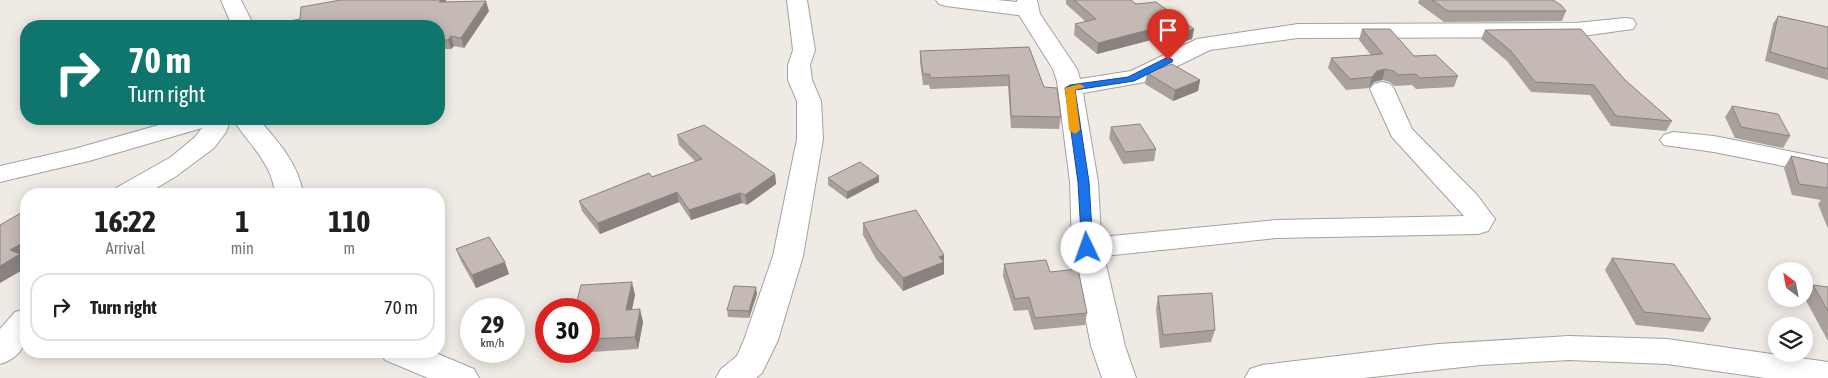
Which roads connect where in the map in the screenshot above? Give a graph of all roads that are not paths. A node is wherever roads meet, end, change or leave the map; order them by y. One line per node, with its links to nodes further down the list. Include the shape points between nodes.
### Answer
1 (231, 0): 5 (street)
2 (797, 0): 23 (street, via 804,50 799,66 800,80 809,101 810,139 788,256 761,340 750,364)
3 (946, 0): 4 (street)
4 (1027, 5): 7 (street, via 1065,69)
5 (240, 20)
6 (1625, 24): 7 (street, via 1576,30 1298,31 1205,44 1131,79)
7 (1070, 88): 17 (street, via 1084,182)
8 (1382, 89): 17 (street, via 1401,132 1467,201 1480,219 1478,225 1276,230)
9 (186, 125): 14 (street)
10 (217, 125): 15 (street, via 196,151)
11 (250, 125): 16 (street, via 267,145)
12 (1673, 140): 13 (street, via 1714,144)
13 (1828, 167)
14 (0, 174)
15 (136, 188)
16 (288, 188)
17 (1087, 248): 24 (street, via 1108,346)
18 (20, 327): 19 (street)
19 (0, 352)
20 (414, 358): 22 (street)
21 (1828, 375): 25 (street, via 1666,352 1614,348 1450,354)
22 (462, 378)
23 (733, 378)
24 (1119, 378)
25 (1262, 378)

